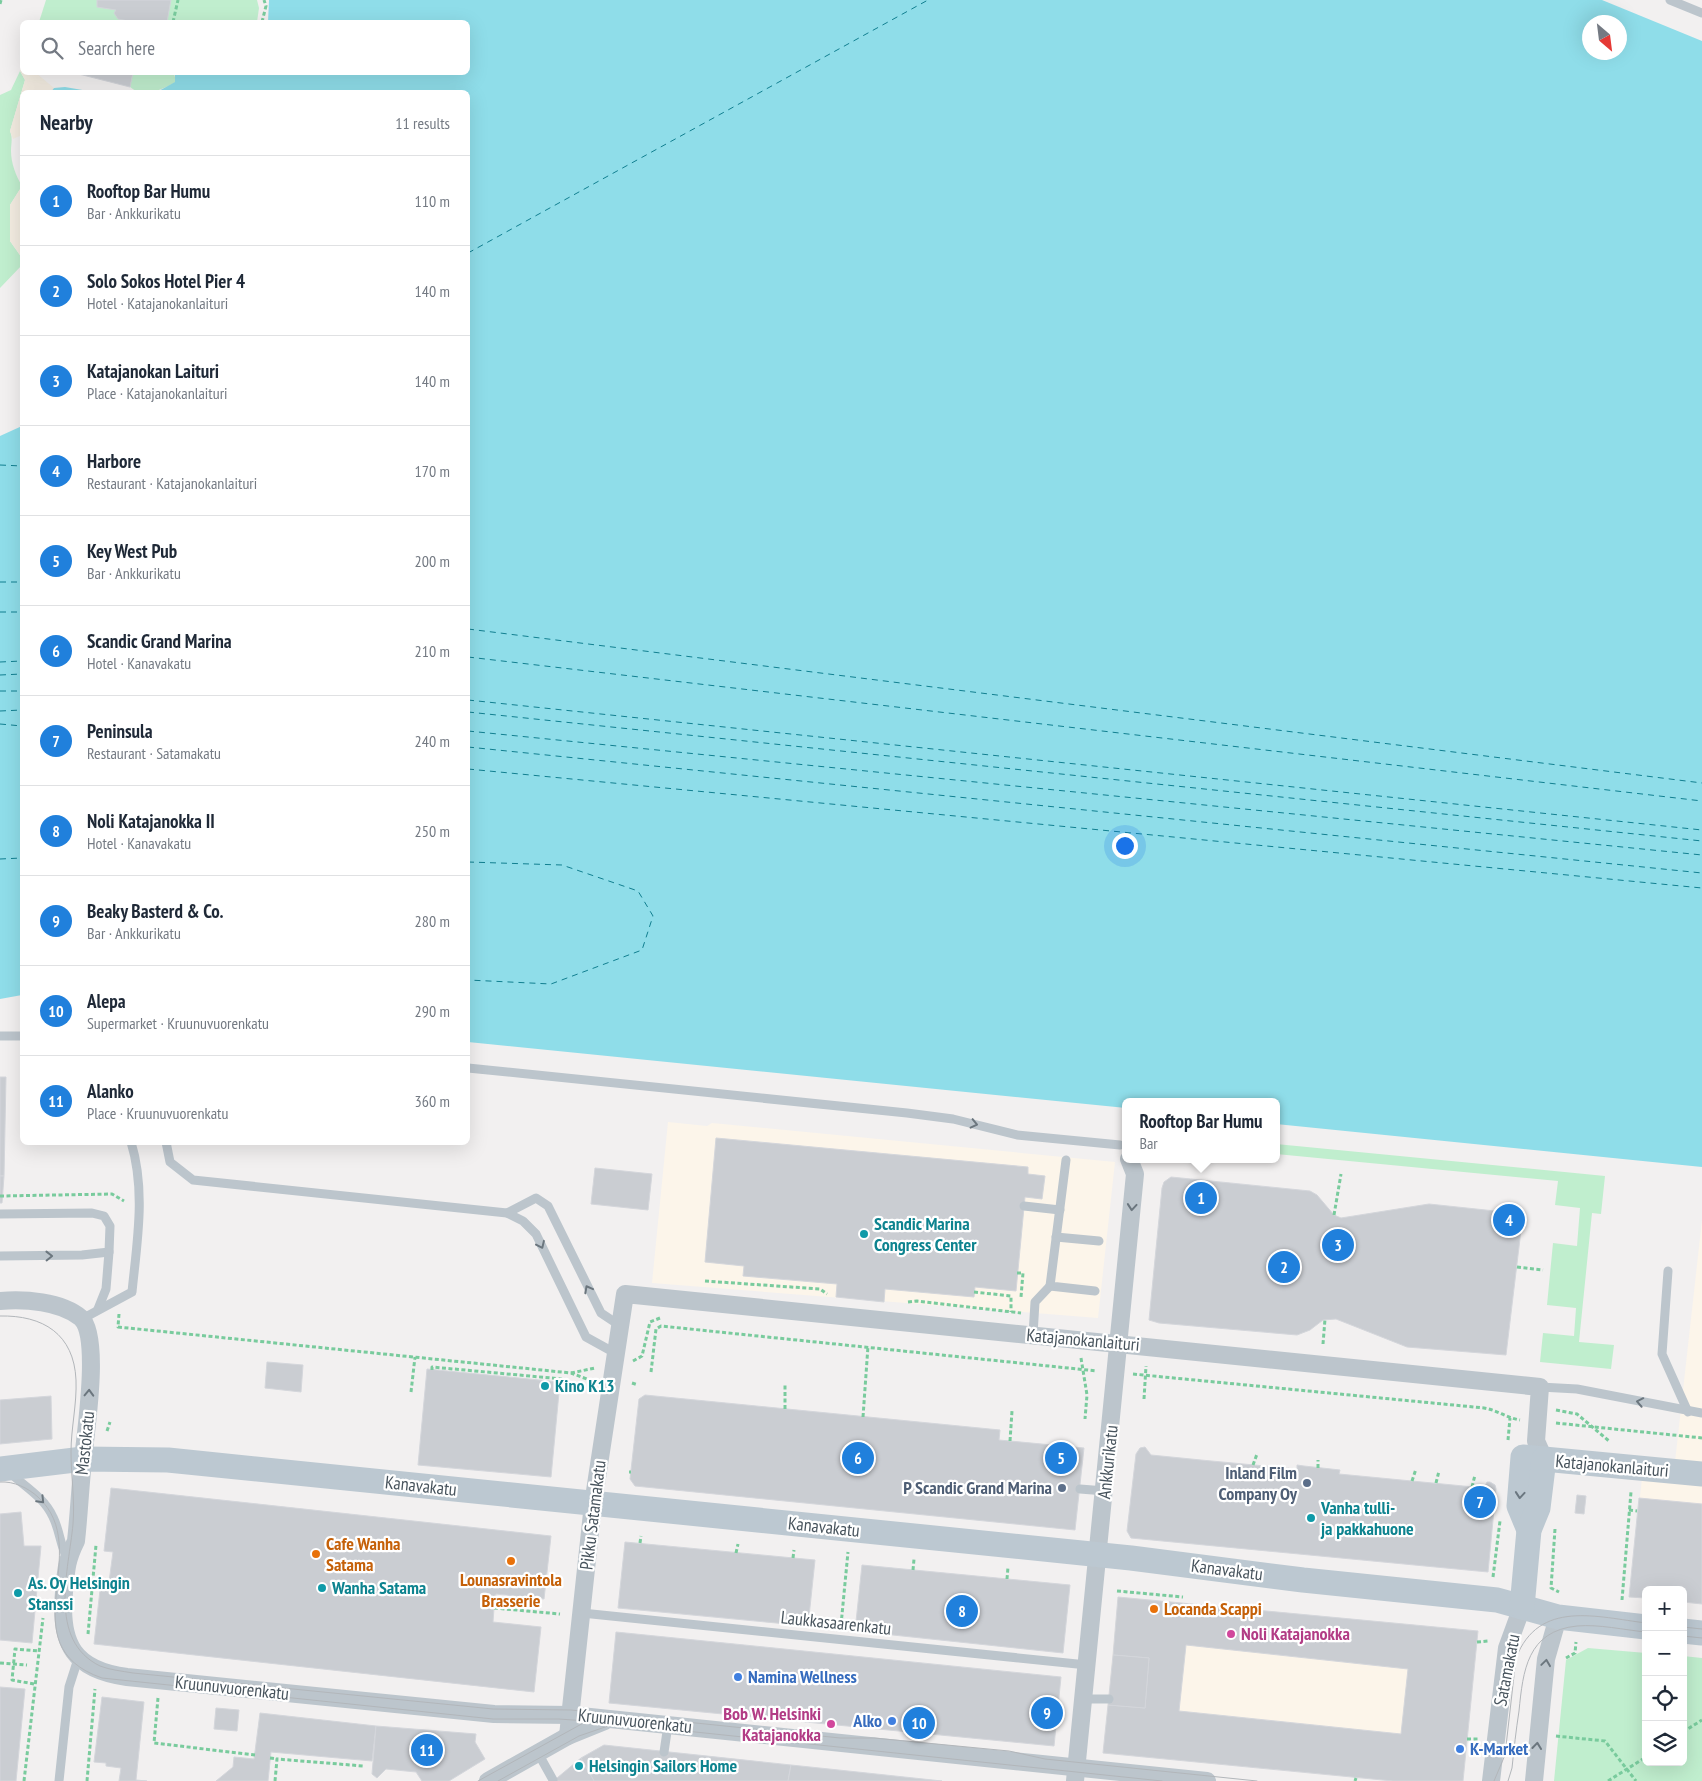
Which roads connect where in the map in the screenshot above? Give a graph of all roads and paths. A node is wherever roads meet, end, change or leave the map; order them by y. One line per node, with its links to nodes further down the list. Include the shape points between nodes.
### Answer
1 (1, 0): 5 (path)
2 (178, 0): 7 (path)
3 (264, 0): 8 (path)
4 (1670, 0): 6 (lane)
5 (0, 4)
6 (1702, 13)
7 (173, 20)
8 (262, 20)
9 (0, 1036): 10 (lane)
10 (20, 1036)
11 (470, 1068): 14 (lane, one-way to 14, via 926,1116)
12 (132, 1145): 36 (lane, via 140,1177 132,1292)
13 (167, 1145): 21 (lane, via 170,1162 193,1180)
14 (1122, 1152)
15 (1066, 1160): 19 (lane)
16 (1130, 1163): 46 (street, Ankkurikatu, one-way to 46, via 1135,1174)
17 (1341, 1174): 22 (path)
18 (1024, 1206): 19 (lane)
19 (1060, 1210): 23 (lane)
20 (0, 1214): 25 (lane, via 104,1216 110,1226)
21 (506, 1214): 42 (lane, one-way to 21, via 601,1313 548,1206 536,1198); 50 (lane, one-way to 50, via 523,1221 536,1234 586,1336)
22 (1334, 1215)
23 (1056, 1237): 24 (lane); 31 (lane)
24 (1099, 1241)
25 (109, 1252): 26 (lane, one-way to 25); 36 (lane, via 106,1289)
26 (0, 1256)
27 (1517, 1268): 28 (path)
28 (1543, 1270)
29 (1668, 1271): 74 (lane, via 1662,1354)
30 (1018, 1272): 38 (path, via 1022,1273)
31 (1050, 1286): 32 (lane); 44 (lane, via 1035,1302)
32 (1095, 1291)
33 (974, 1292): 37 (path, via 1011,1296)
34 (625, 1294): 42 (street, Pikku Satamakatu); 44 (street, Katajanokanlaituri)
35 (0, 1300): 41 (street, via 67,1310)
36 (98, 1309): 41 (lane)
37 (1011, 1312)
38 (1019, 1313)
39 (666, 1318): 50 (path, via 650,1322 642,1356 637,1360)
40 (1325, 1319): 47 (path)
41 (84, 1323): 85 (street, Mastokatu, one-way to 41, via 90,1366)
42 (619, 1325): 50 (street, Pikku Satamakatu)
43 (118, 1327): 49 (path)
44 (1033, 1335): 45 (street, Katajanokanlaituri)
45 (1081, 1340): 46 (street, Katajanokanlaituri); 52 (path)
46 (1120, 1343): 67 (street, Katajanokanlaituri); 98 (street, Ankkurikatu)
47 (1323, 1344)
48 (868, 1346): 55 (path); 58 (path, via 662,1326 656,1329); 76 (path)
49 (415, 1357): 59 (path); 68 (path)
50 (614, 1359): 59 (path); 100 (street, Pikku Satamakatu)
51 (1071, 1359): 52 (path)
52 (1081, 1360): 53 (path); 55 (path)
53 (1091, 1360)
54 (1146, 1366): 61 (path)
55 (1082, 1369): 57 (path); 77 (path, via 1087,1395)
56 (432, 1370): 62 (path, via 432,1367)
57 (1103, 1371)
58 (651, 1372)
59 (571, 1373): 63 (path)
60 (1131, 1374): 61 (path)
61 (1146, 1375): 69 (path); 73 (path)
62 (562, 1379)
63 (592, 1381)
64 (632, 1383): 65 (path)
65 (638, 1384)
66 (785, 1385): 71 (path)
67 (1540, 1386): 74 (lane, one-way to 67, via 1577,1389); 78 (street)
68 (411, 1392)
69 (1144, 1400)
70 (1498, 1403): 73 (path)
71 (785, 1409)
72 (1012, 1411): 81 (path)
73 (1497, 1411): 78 (path, via 1510,1418)
74 (1688, 1412): 75 (lane)
75 (1702, 1413)
76 (863, 1417)
77 (1085, 1419)
78 (1537, 1422): 79 (path); 83 (street)
79 (1589, 1426): 80 (path); 82 (path, via 1607,1441)
80 (1702, 1438)
81 (1010, 1441)
82 (1616, 1442)
83 (1534, 1452): 92 (main road, Katajanokanlaituri); 122 (main road, Satamakatu, via 1538,1508 1530,1530)
84 (1257, 1454): 87 (path)
85 (83, 1459): 88 (main road, Kanavakatu); 100 (main road, Kanavakatu, via 168,1460); 112 (street, Mastokatu, via 76,1541)
86 (1318, 1460): 89 (path)
87 (1253, 1465)
88 (2, 1468): 112 (lane, Mastokatu, one-way to 112, via 40,1498 49,1510)
89 (1318, 1468)
90 (1416, 1469): 94 (path)
91 (1439, 1471): 95 (path)
92 (1702, 1474)
93 (1475, 1475): 96 (path)
94 (1412, 1481)
95 (1436, 1483)
96 (1472, 1486)
97 (1080, 1489): 98 (lane)
98 (1105, 1491): 110 (street, Ankkurikatu)
99 (1631, 1492): 101 (path)
100 (593, 1504): 103 (main road, Kanavakatu); 124 (street, Pikku Satamakatu)
101 (1629, 1510): 102 (path); 121 (path)
102 (1637, 1511)
103 (850, 1530): 110 (main road, Kanavakatu); 132 (path)
104 (641, 1536): 106 (path)
105 (96, 1541): 131 (path)
106 (640, 1543)
107 (738, 1544): 109 (path)
108 (794, 1550): 113 (path)
109 (736, 1553)
110 (1099, 1554): 122 (main road, Kanavakatu, via 1497,1600); 140 (street, Ankkurikatu)
111 (1490, 1554): 114 (path)
112 (67, 1558): 136 (street, Mastokatu, via 63,1617 65,1637)
113 (792, 1558)
114 (1495, 1558)
115 (914, 1559): 117 (path)
116 (1009, 1566): 118 (path)
117 (913, 1570)
118 (1007, 1579)
119 (1117, 1591): 120 (path)
120 (1183, 1597)
121 (1622, 1600)
122 (1522, 1607): 127 (main road, Kanavakatu); 171 (street, Satamakatu, via 1507,1648)
123 (494, 1608): 125 (path)
124 (582, 1613): 132 (lane, Laukkasaarenkatu); 146 (street, Pikku Satamakatu)
125 (560, 1614)
126 (43, 1615): 135 (path)
127 (1558, 1617): 128 (main road, Kanavakatu); 172 (street, Satamakatu, one-way to 127, via 1546,1659)
128 (1642, 1627)
129 (1687, 1631): 130 (main road)
130 (1702, 1633)
131 (87, 1639)
132 (839, 1640): 140 (lane, Laukkasaarenkatu)
133 (1488, 1641): 134 (path)
134 (1477, 1642)
135 (39, 1651): 138 (path, via 15,1649); 141 (path)
136 (75, 1654): 146 (street, Kruunuvuorenkatu, via 99,1671 127,1677 494,1714); 166 (lane)
137 (0, 1663): 138 (path)
138 (14, 1664): 139 (path); 141 (path, via 12,1680)
139 (27, 1665)
140 (1087, 1665): 143 (street, Ankkurikatu)
141 (34, 1684): 165 (path)
142 (94, 1689): 167 (path)
143 (1084, 1699): 144 (lane); 163 (street, Ankkurikatu)
144 (1109, 1699)
145 (158, 1702): 157 (path, via 154,1743)
146 (571, 1715): 147 (street, Kruunuvuorenkatu); 151 (street, Pikku Satamakatu)
147 (613, 1719): 149 (street, Kruunuvuorenkatu); 151 (street)
148 (1702, 1720): 150 (path)
149 (668, 1725): 155 (lane); 163 (street, Kruunuvuorenkatu)
150 (1687, 1729)
151 (568, 1736): 156 (street)
152 (1555, 1736): 162 (path, via 1605,1741)
153 (1468, 1739): 154 (path)
154 (1479, 1739)
155 (664, 1752)
156 (538, 1753): 164 (lane); 169 (street)
157 (255, 1755)
158 (270, 1758): 159 (path)
159 (277, 1758): 161 (path); 168 (path)
160 (1642, 1759): 162 (path)
161 (363, 1766)
162 (1626, 1769): 173 (path); 174 (path)
163 (1076, 1774): 170 (street, Kruunuvuorenkatu)
164 (553, 1780)
165 (24, 1781)
166 (59, 1781)
167 (87, 1781)
168 (275, 1781)
169 (488, 1781)
170 (1207, 1781)
171 (1491, 1781)
172 (1534, 1781)
173 (1608, 1781)
174 (1636, 1781)

